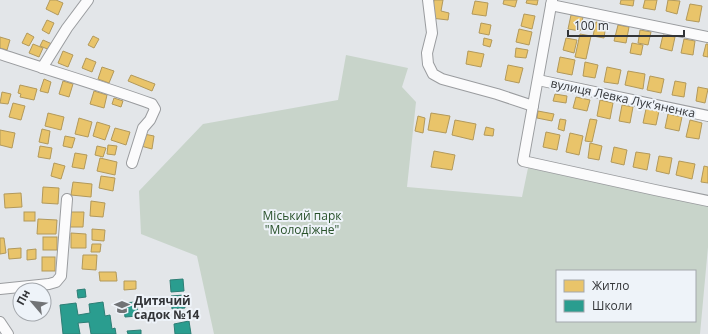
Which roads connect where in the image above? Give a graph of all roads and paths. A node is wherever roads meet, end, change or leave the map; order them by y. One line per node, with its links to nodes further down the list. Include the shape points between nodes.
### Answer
1 (88, 0): 6 (street)
2 (428, 0): 8 (street, via 432,33 427,53 428,64 433,74 442,79)
3 (552, 2): 4 (street); 7 (street)
4 (708, 37)
5 (0, 54): 6 (street)
6 (42, 68): 10 (street, via 152,104 155,109 143,128)
7 (538, 80): 8 (street); 9 (street, вулиця Левка Лук'яненка)
8 (533, 106): 12 (street, via 523,161)
9 (708, 116)
10 (132, 163)
11 (66, 199): 13 (street, via 61,276 56,282 49,284)
12 (708, 201)
13 (0, 289)
14 (0, 322): 15 (street)
15 (8, 334)

